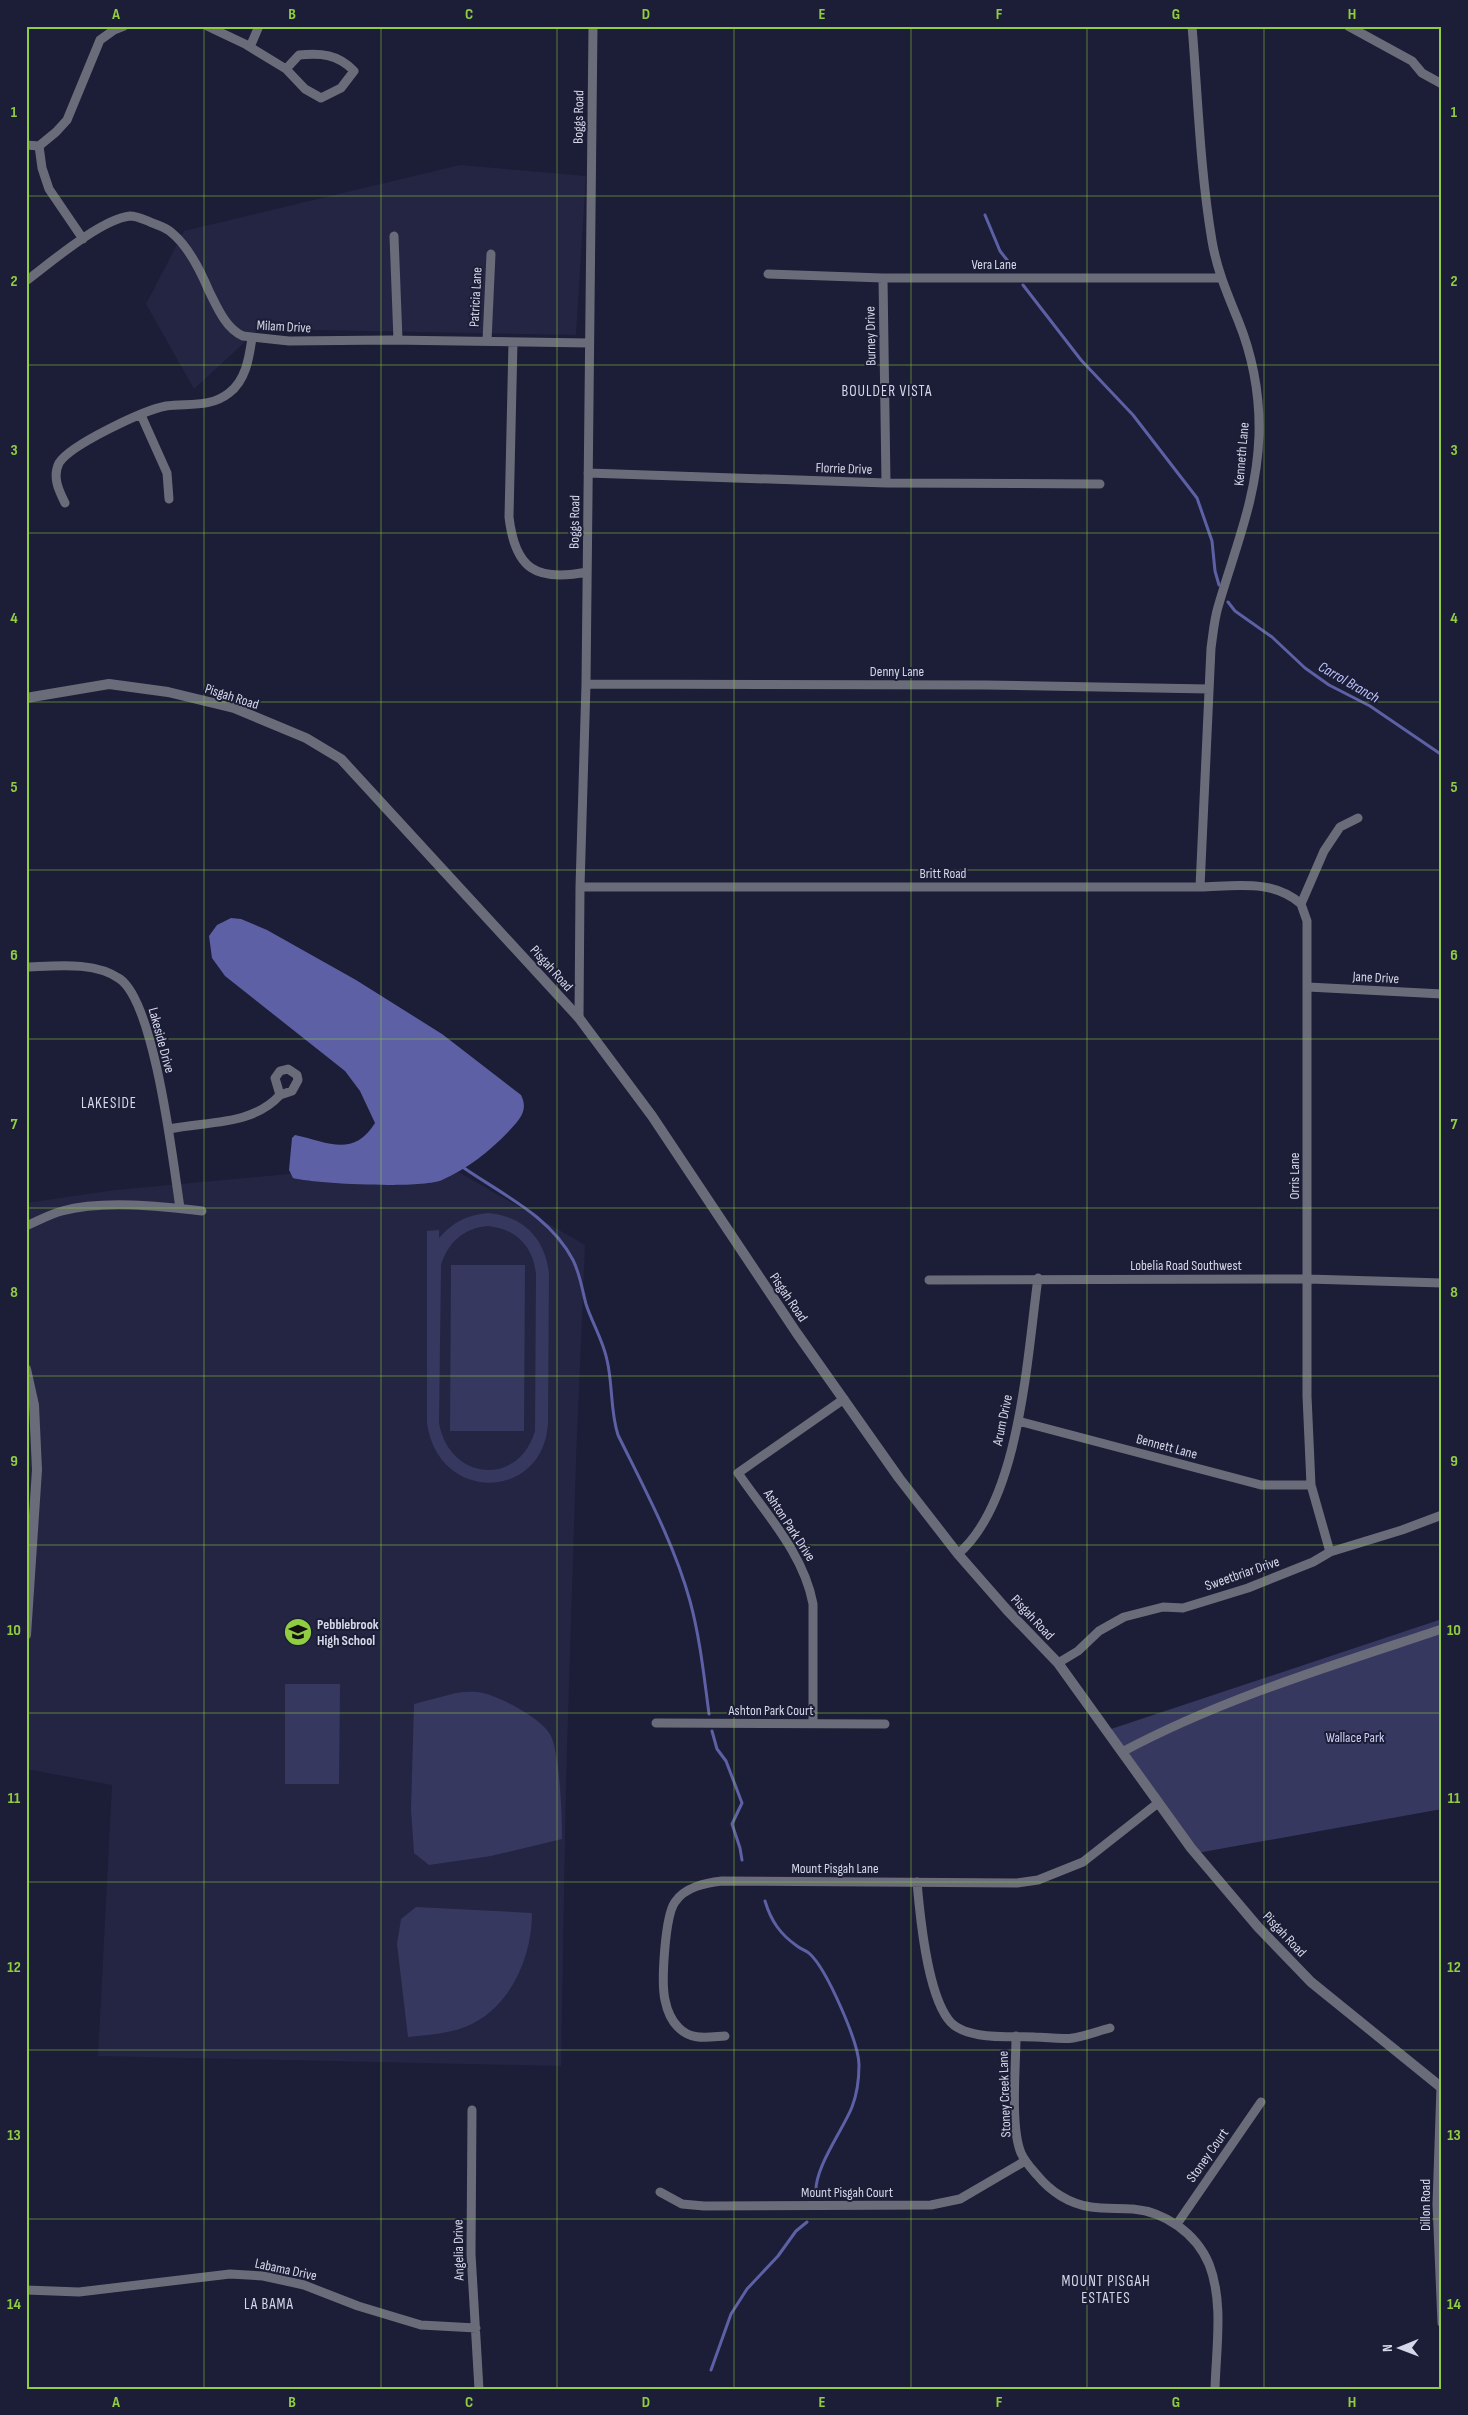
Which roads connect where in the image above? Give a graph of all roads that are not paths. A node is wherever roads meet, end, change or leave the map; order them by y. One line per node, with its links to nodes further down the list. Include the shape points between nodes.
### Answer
1 (124, 26): 11 (street, via 100,40 67,120)
2 (207, 26): 7 (street)
3 (259, 26): 7 (street)
4 (592, 26): 23 (street, Boggs Road)
5 (1192, 26): 17 (street, Kenneth Lane, via 1195,92 1212,241)
6 (1348, 26): 9 (street, via 1412,61 1422,73)
7 (250, 47): 8 (street)
8 (286, 69): 8 (street, via 299,55 316,54 336,57 354,71 341,88 321,98 305,89)
9 (1442, 84)
10 (26, 145): 11 (street)
11 (39, 146): 13 (street, via 49,189)
12 (394, 236): 20 (street)
13 (83, 239): 18 (street, Milam Drive); 19 (street, Milam Drive, via 130,216 172,233 203,277 224,318 237,334)
14 (491, 254): 21 (street, Patricia Lane)
15 (768, 274): 16 (street, Vera Lane)
16 (883, 278): 17 (street, Vera Lane); 26 (street, Burney Drive)
17 (1220, 278): 32 (street, Kenneth Lane, via 1239,322 1255,374 1258,435 1249,510 1217,609)
18 (26, 281)
19 (252, 338): 20 (street, Milam Drive); 24 (street, via 247,366 240,381 219,400 166,406)
20 (398, 340): 21 (street, Milam Drive)
21 (487, 341): 22 (street, Milam Drive)
22 (513, 342): 23 (street, Milam Drive); 30 (street, via 510,517 514,544 518,554 534,570 558,574)
23 (589, 344): 25 (street, Boggs Road)
24 (141, 415): 28 (street, via 167,473); 29 (street, via 77,446 65,456 56,475)
25 (588, 472): 26 (street, Florrie Drive); 30 (street, Boggs Road)
26 (886, 483): 27 (street, Florrie Drive)
27 (1100, 484)
28 (170, 499)
29 (65, 503)
30 (587, 572): 31 (street, Boggs Road)
31 (586, 684): 32 (street, Denny Lane); 35 (street, Boggs Road)
32 (1208, 689): 36 (street, Kenneth Lane)
33 (26, 698): 41 (street, Pisgah Road, via 109,684 168,692 234,708 306,738 341,759)
34 (1358, 818): 37 (street, via 1340,827)
35 (580, 887): 36 (street, Britt Road); 41 (street, Boggs Road)
36 (1200, 887): 37 (street, Britt Road, via 1261,885 1290,894)
37 (1301, 904): 39 (street, Orris Lane, via 1307,921)
38 (26, 967): 43 (street, Lakeside Drive, via 100,970 125,983 144,1020)
39 (1308, 986): 40 (street, Jane Drive); 48 (street, Orris Lane)
40 (1442, 994)
41 (579, 1018): 52 (street, Pisgah Road, via 652,1116)
42 (280, 1096): 43 (street, via 266,1108 230,1121)
43 (169, 1129): 44 (street, Lakeside Drive)
44 (180, 1208): 45 (street); 46 (street, via 103,1206 63,1211)
45 (202, 1211)
46 (26, 1226)
47 (1038, 1278): 48 (street, Lobelia Road Southwest); 49 (street, Lobelia Road Southwest); 53 (street, Arum Drive)
48 (1308, 1279): 50 (street, Lobelia Road Southwest); 54 (street, Orris Lane, via 1307,1396)
49 (929, 1280)
50 (1442, 1283)
51 (26, 1369): 59 (street, via 34,1406 36,1470)
52 (844, 1400): 57 (street, Pisgah Road); 62 (street, Ashton Park Drive, via 738,1473 797,1558 809,1585 813,1604)
53 (1018, 1421): 54 (street, Bennett Lane, via 1261,1485); 57 (street, Arum Drive, via 997,1498 984,1524)
54 (1311, 1485): 56 (street, Orris Lane)
55 (1442, 1515): 56 (street, Sweetbriar Drive)
56 (1330, 1552): 60 (street, Sweetbriar Drive, via 1248,1588 1182,1608 1163,1608 1124,1617 1099,1631 1078,1651)
57 (958, 1554): 60 (street, Pisgah Road)
58 (1442, 1628): 64 (street, via 1180,1722)
59 (26, 1635)
60 (1058, 1663): 64 (street, Pisgah Road)
61 (656, 1723): 62 (street, Ashton Park Court)
62 (813, 1724): 63 (street, Ashton Park Court)
63 (885, 1724)
64 (1122, 1752): 65 (street, Pisgah Road)
65 (1158, 1802): 66 (street, Mount Pisgah Lane, via 1083,1862 1038,1880 1017,1883); 70 (street, Pisgah Road, via 1240,1905 1311,1982)
66 (917, 1882): 68 (street, Mount Pisgah Lane, via 722,1881 702,1884 685,1892 674,1902 666,1933 664,1998 668,2013 679,2028 695,2038); 69 (street, via 920,1923 929,1965 940,2005 949,2021 962,2030 985,2036)
67 (1110, 2028): 69 (street, via 1072,2038)
68 (725, 2036)
69 (1016, 2036): 73 (street, Stoney Creek Lane, via 1016,2125 1020,2152)
70 (1441, 2088): 77 (street, Dillon Road, via 1438,2204)
71 (1261, 2102): 75 (street, Stoney Court)
72 (472, 2110): 78 (street, Angelia Drive, via 471,2254)
73 (1025, 2161): 74 (street, Mount Pisgah Court, via 960,2199 931,2205 704,2206 682,2204); 75 (street, Stoney Creek Lane, via 1043,2183 1073,2202 1090,2207 1134,2209 1156,2214)
74 (660, 2192)
75 (1177, 2224): 80 (street, Stoney Creek Lane, via 1199,2246 1209,2265 1214,2286 1217,2312)
76 (26, 2290): 78 (street, Labama Drive, via 79,2292 230,2274 263,2276 304,2285 421,2325)
77 (1442, 2323)
78 (476, 2328): 79 (street, Angelia Drive)
79 (479, 2389)
80 (1215, 2389)

